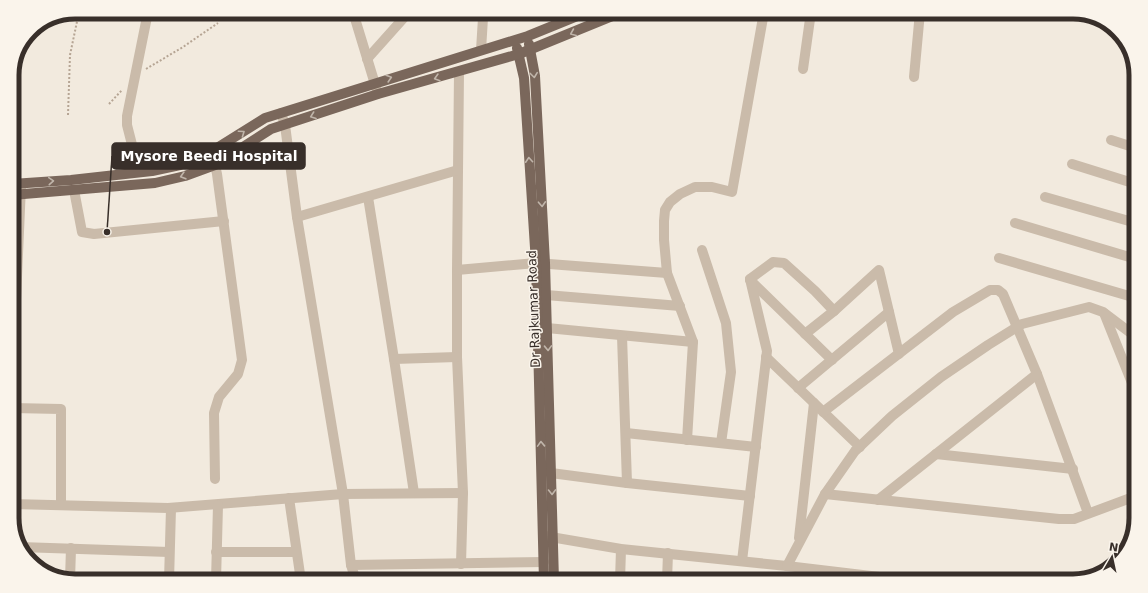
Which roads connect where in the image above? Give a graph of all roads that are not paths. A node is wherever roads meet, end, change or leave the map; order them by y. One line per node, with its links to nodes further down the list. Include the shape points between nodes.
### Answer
1 (147, 19): 28 (street, via 127,116)
2 (355, 19): 15 (street)
3 (403, 19): 15 (street)
4 (482, 19): 12 (street)
5 (570, 19): 10 (main road)
6 (605, 19): 13 (main road, one-way to 13)
7 (763, 19): 44 (street, via 732,192 712,187 695,187 670,202 665,210 664,221)
8 (810, 19): 16 (street)
9 (919, 19): 18 (street)
10 (528, 36): 11 (main road); 13 (main road, Dr Rajkumar Road)
11 (515, 40): 12 (main road); 14 (main road, Dr Rajkumar Road)
12 (481, 50): 19 (main road, one-way to 12)
13 (530, 50): 14 (main road); 42 (main road, Dr Rajkumar Road, one-way to 42, via 535,76)
14 (519, 54): 17 (main road); 42 (main road, Dr Rajkumar Road, one-way to 14, via 524,78)
15 (367, 59): 19 (street)
16 (803, 70)
17 (459, 72): 20 (main road, one-way to 20); 27 (street)
18 (914, 77)
19 (374, 83): 20 (street); 21 (main road)
20 (378, 94): 22 (main road, one-way to 22)
21 (281, 113): 22 (street); 28 (main road, one-way to 21, via 180,165 195,159 265,118)
22 (285, 125): 26 (main road, via 271,129); 35 (street)
23 (1111, 140): 24 (street)
24 (1129, 146)
25 (1072, 164): 29 (street)
26 (215, 165): 31 (main road, one-way to 31, via 155,183); 36 (street)
27 (458, 170): 33 (street); 43 (street)
28 (139, 172): 30 (main road, one-way to 28)
29 (1129, 182)
30 (19, 184)
31 (74, 190): 32 (main road); 36 (street, via 82,232 94,234)
32 (19, 195)
33 (368, 197): 35 (street); 61 (street)
34 (1045, 197): 37 (street)
35 (298, 217): 80 (street)
36 (224, 221): 77 (street, via 242,360 238,374 219,397 214,413)
37 (1129, 221)
38 (1015, 223): 40 (street)
39 (702, 250): 71 (street, via 726,323 731,372)
40 (1129, 257)
41 (999, 258): 47 (street)
42 (540, 263): 43 (street); 44 (street); 46 (main road, Dr Rajkumar Road); 92 (main road, Dr Rajkumar Road, one-way to 42)
43 (457, 270): 59 (street)
44 (667, 273): 48 (street)
45 (750, 280): 49 (street, via 773,262 784,263); 55 (street); 60 (street, via 767,351)
46 (546, 295): 48 (street); 53 (main road, Dr Rajkumar Road)
47 (1129, 296)
48 (680, 306): 57 (street)
49 (834, 310): 50 (street, via 879,270); 55 (street)
50 (889, 312): 58 (street); 62 (street)
51 (1103, 312): 52 (street, via 1089,307); 54 (street); 64 (street)
52 (1018, 327): 58 (street, via 1002,294 998,290 990,290 953,312); 63 (street); 73 (street, via 941,377 892,416)
53 (547, 328): 56 (street); 76 (main road, Dr Rajkumar Road, one-way to 76)
54 (1129, 332)
55 (804, 334): 62 (street)
56 (622, 336): 57 (street); 69 (street)
57 (693, 342): 70 (street)
58 (899, 354): 68 (street)
59 (457, 357): 61 (street); 79 (street)
60 (766, 357): 65 (street); 72 (street)
61 (394, 359): 81 (street)
62 (832, 360): 65 (street)
63 (1037, 374): 74 (street); 75 (street)
64 (1129, 376)
65 (798, 388): 66 (street)
66 (814, 403): 68 (street); 93 (street)
67 (19, 408): 89 (street, via 61,409)
68 (823, 412): 73 (street)
69 (626, 433): 70 (street); 78 (street)
70 (687, 440): 71 (street)
71 (720, 443): 72 (street)
72 (756, 446): 83 (street)
73 (860, 447): 82 (street)
74 (936, 454): 75 (street); 86 (street)
75 (1073, 469): 91 (street)
76 (551, 473): 78 (street); 92 (main road, Dr Rajkumar Road, one-way to 92)
77 (215, 479)
78 (627, 483): 83 (street)
79 (463, 493): 81 (street); 103 (street)
80 (342, 494): 81 (street); 84 (street); 104 (street)
81 (414, 494)
82 (825, 494): 86 (street); 93 (street)
83 (750, 496): 101 (street)
84 (289, 498): 88 (street); 99 (street)
85 (1129, 498): 91 (street)
86 (878, 500): 91 (street, via 1059,519 1074,519)
87 (19, 504): 89 (street)
88 (218, 504): 90 (street); 98 (street)
89 (61, 505): 90 (street)
90 (171, 508): 97 (street)
91 (1088, 513)
92 (548, 537): 96 (street); 102 (main road, Dr Rajkumar Road); 112 (main road, Dr Rajkumar Road)
93 (799, 544): 105 (street)
94 (27, 547): 95 (street)
95 (71, 548): 97 (street); 106 (street)
96 (621, 549): 100 (street); 113 (street)
97 (169, 552): 107 (street)
98 (216, 552): 99 (street); 108 (street)
99 (296, 552): 109 (street)
100 (668, 553): 101 (street); 114 (street)
101 (742, 561): 105 (street)
102 (544, 562): 103 (street); 111 (main road, Dr Rajkumar Road)
103 (461, 564): 104 (street)
104 (351, 565): 110 (street)
105 (787, 566): 115 (street)
106 (70, 574)
107 (169, 574)
108 (216, 574)
109 (300, 574)
110 (354, 574)
111 (544, 574)
112 (553, 574)
113 (620, 574)
114 (667, 574)
115 (847, 574)

